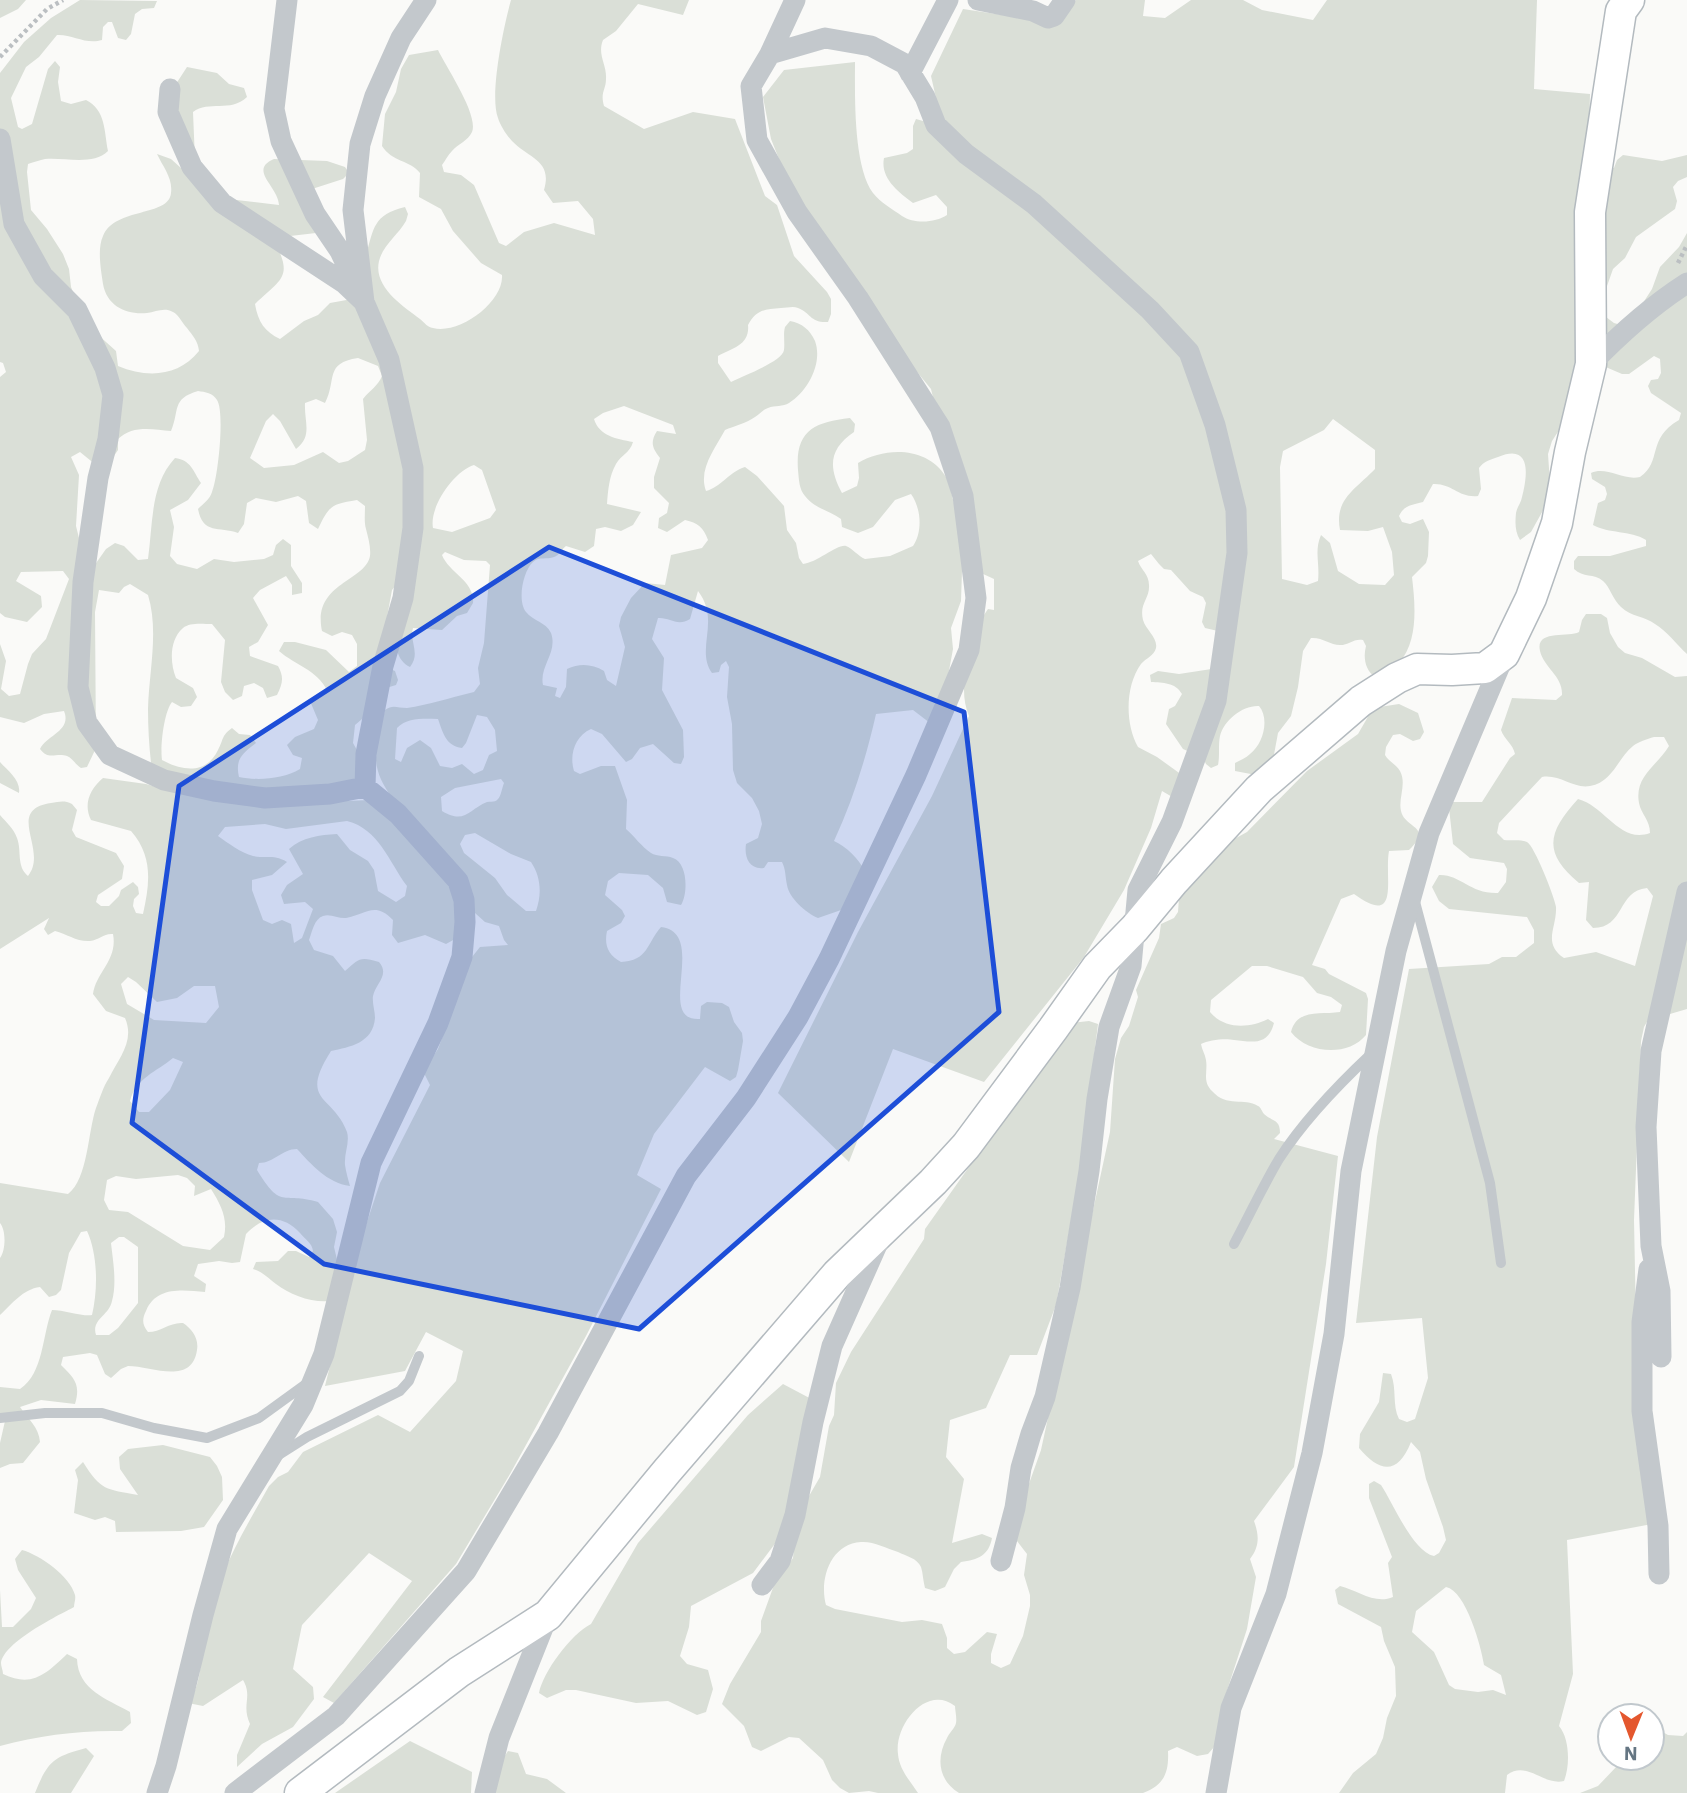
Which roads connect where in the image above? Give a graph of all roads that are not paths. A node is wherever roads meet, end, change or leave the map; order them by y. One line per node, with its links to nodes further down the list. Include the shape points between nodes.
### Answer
1 (287, 0): 13 (street, via 274,109 281,141)
2 (426, 0): 13 (street, via 401,38 360,144 353,210)
3 (795, 0): 8 (street)
4 (948, 0): 9 (street)
5 (978, 0): 6 (street, via 1048,18)
6 (1065, 0)
7 (1623, 4): 14 (street, via 1590,212)
8 (770, 54): 9 (street, via 825,38 871,46 905,64); 35 (street, via 751,86 757,140 797,212 940,427 962,496 975,585 969,650 916,775 798,1017 746,1098 686,1176 548,1433 466,1571 336,1716)
9 (911, 73): 19 (street, via 936,125 966,154 1034,204 1189,352 1223,456 1236,510 1237,553 1216,701 1172,822 1138,890)
10 (170, 89): 13 (street, via 168,112 192,167 222,203 344,283)
11 (0, 139): 16 (street, via 14,224 43,276 77,310 113,395 83,582 78,687 87,723 110,755 164,780 265,798)
12 (1687, 283): 14 (street, via 1657,302)
13 (364, 302): 16 (street, via 389,360 413,468 413,528 403,598 383,666 366,754)
14 (1591, 364): 15 (street, via 1557,523 1531,598)
15 (1504, 654): 17 (street, via 1429,834); 19 (street, via 1485,668 1418,669 1361,701 1259,789)
16 (365, 787): 27 (street, via 398,814 458,881 465,922 462,957 438,1023 371,1163)
17 (1413, 891): 20 (street); 24 (lane, via 1490,1183)
18 (1687, 892): 23 (street, via 1651,1051 1646,1127)
19 (1135, 928): 21 (street, via 1097,967 966,1146); 30 (street, via 1131,966 1109,1027 1070,1288)
20 (1376, 1050): 22 (lane, via 1304,1124 1280,1158); 38 (street, via 1351,1171 1334,1334 1312,1453 1276,1594 1231,1708)
21 (884, 1230): 32 (street, via 832,1346 795,1515 780,1561); 33 (street, via 838,1274)
22 (1234, 1244)
23 (1651, 1246): 26 (street, via 1660,1291); 31 (street, via 1642,1322 1642,1411 1657,1513)
24 (1501, 1263)
25 (419, 1356): 29 (lane, via 400,1391)
26 (1661, 1357)
27 (315, 1377): 28 (lane, via 259,1418 207,1438 102,1413); 29 (street)
28 (0, 1418)
29 (266, 1463): 34 (street, via 227,1529)
30 (1001, 1561)
31 (1659, 1574)
32 (762, 1585)
33 (548, 1615): 36 (street, via 458,1672); 37 (street, via 499,1738)
34 (158, 1793)
35 (235, 1793)
36 (300, 1793)
37 (485, 1793)
38 (1216, 1793)

